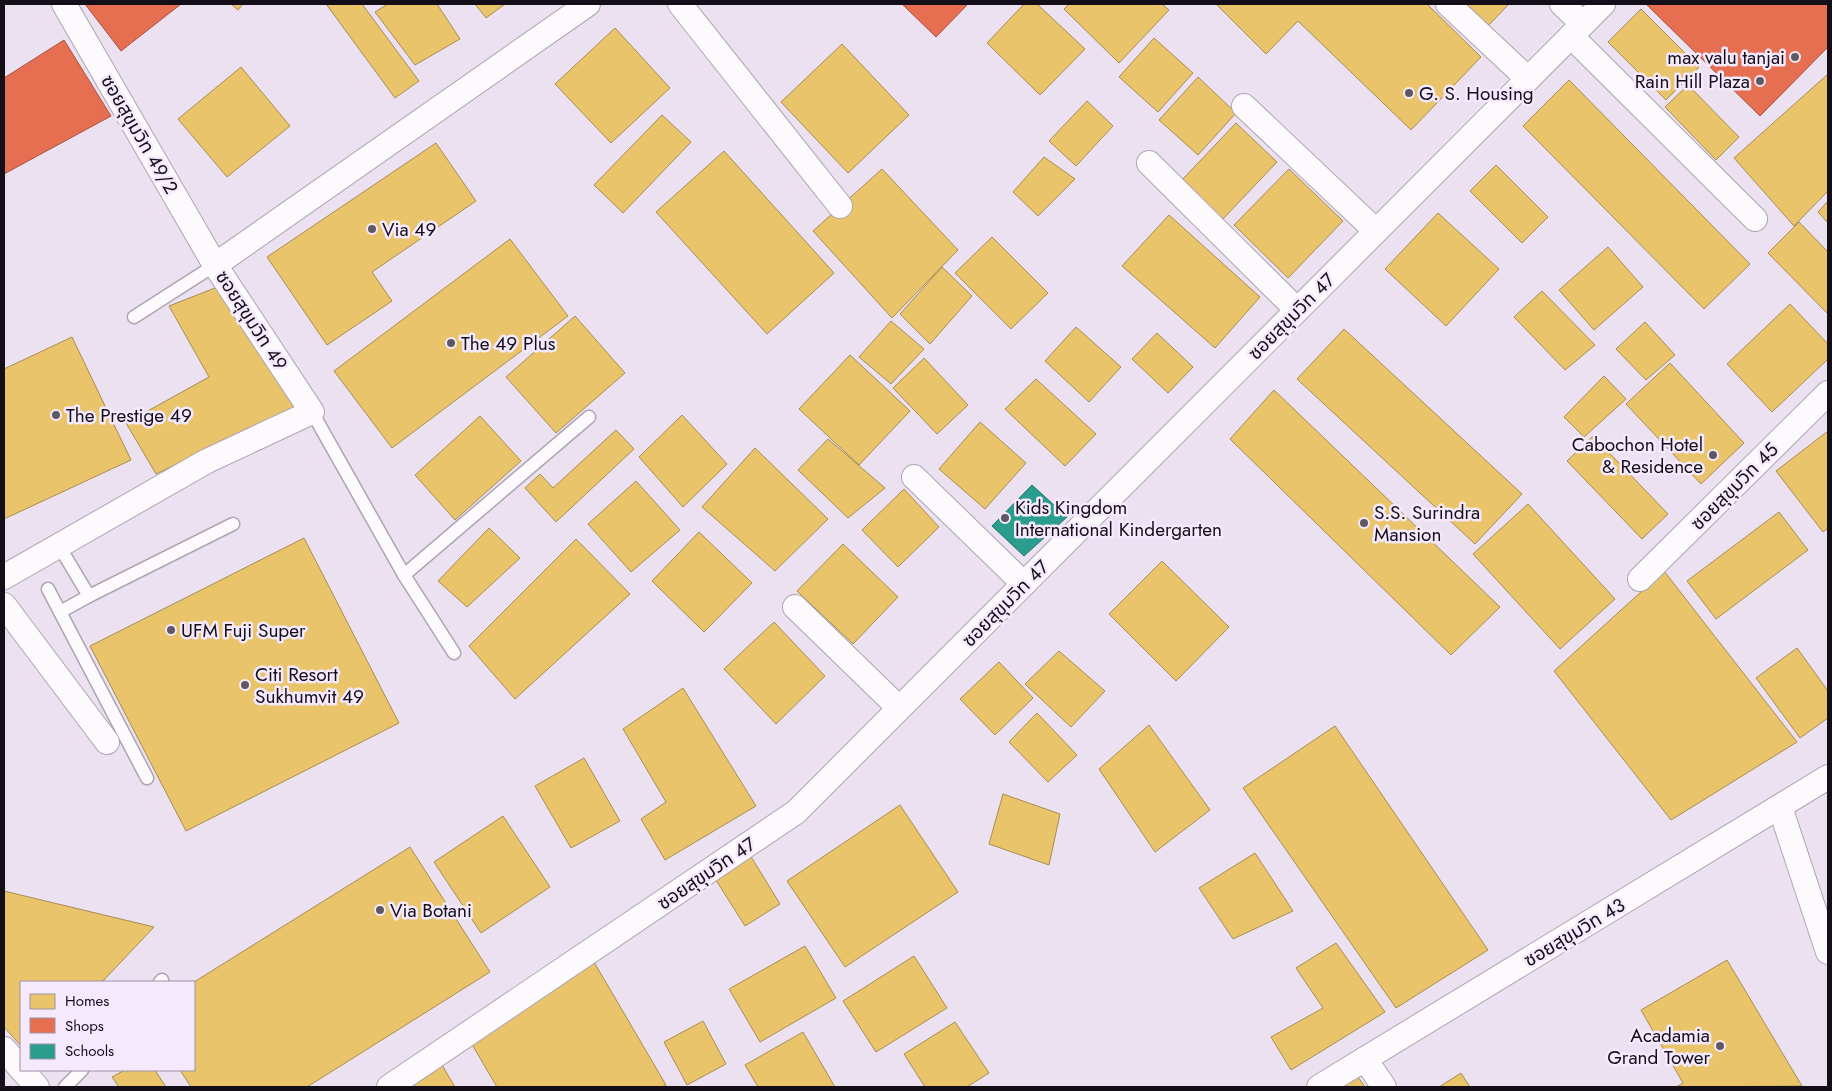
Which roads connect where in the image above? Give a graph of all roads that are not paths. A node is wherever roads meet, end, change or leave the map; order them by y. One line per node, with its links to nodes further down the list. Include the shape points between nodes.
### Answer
1 (588, 4): 14 (street, ซอยสุขุมวิท 49)
2 (680, 4): 11 (street)
3 (1448, 4): 8 (street)
4 (1562, 4): 7 (street)
5 (1603, 4): 7 (street, ซอยสุขุมวิท 47)
6 (75, 8): 14 (street, ซอยสุขุมวิท 49/2)
7 (1577, 30): 8 (street, ซอยสุขุมวิท 47); 12 (street)
8 (1528, 78): 13 (street, ซอยสุขุมวิท 47)
9 (1244, 106): 13 (street)
10 (1148, 163): 15 (street)
11 (840, 206)
12 (1755, 219)
13 (1376, 231): 15 (street, ซอยสุขุมวิท 47)
14 (215, 265): 16 (lane); 18 (street, ซอยสุขุมวิท 49)
15 (1297, 310): 26 (street, ซอยสุขุมวิท 47)
16 (134, 317)
17 (1828, 393): 25 (street, ซอยสุขุมวิท 45)
18 (312, 412): 22 (street, via 207,461); 23 (lane)
19 (589, 417): 23 (lane)
20 (914, 477): 26 (street)
21 (233, 524): 28 (lane)
22 (59, 546): 24 (street); 28 (lane)
23 (404, 574): 32 (lane)
24 (4, 578)
25 (1640, 579)
26 (1024, 584): 33 (street, ซอยสุขุมวิท 47)
27 (48, 589): 31 (lane)
28 (89, 596): 31 (lane)
29 (4, 605): 34 (street)
30 (796, 607): 33 (street)
31 (60, 612): 36 (lane)
32 (454, 654)
33 (900, 708): 46 (street, ซอยสุขุมวิท 47, via 796,812)
34 (108, 742)
35 (1828, 777): 37 (street, ซอยสุขุมวิท 43)
36 (147, 778)
37 (1780, 807): 38 (street); 40 (street, ซอยสุขุมวิท 43)
38 (1828, 952)
39 (4, 1049): 41 (street)
40 (1365, 1059): 47 (street, ซอยสุขุมวิท 43); 48 (street)
41 (20, 1067)
42 (24, 1071): 44 (street)
43 (81, 1071): 45 (lane)
44 (37, 1087)
45 (65, 1087)
46 (389, 1087)
47 (1319, 1087)
48 (1384, 1087)

